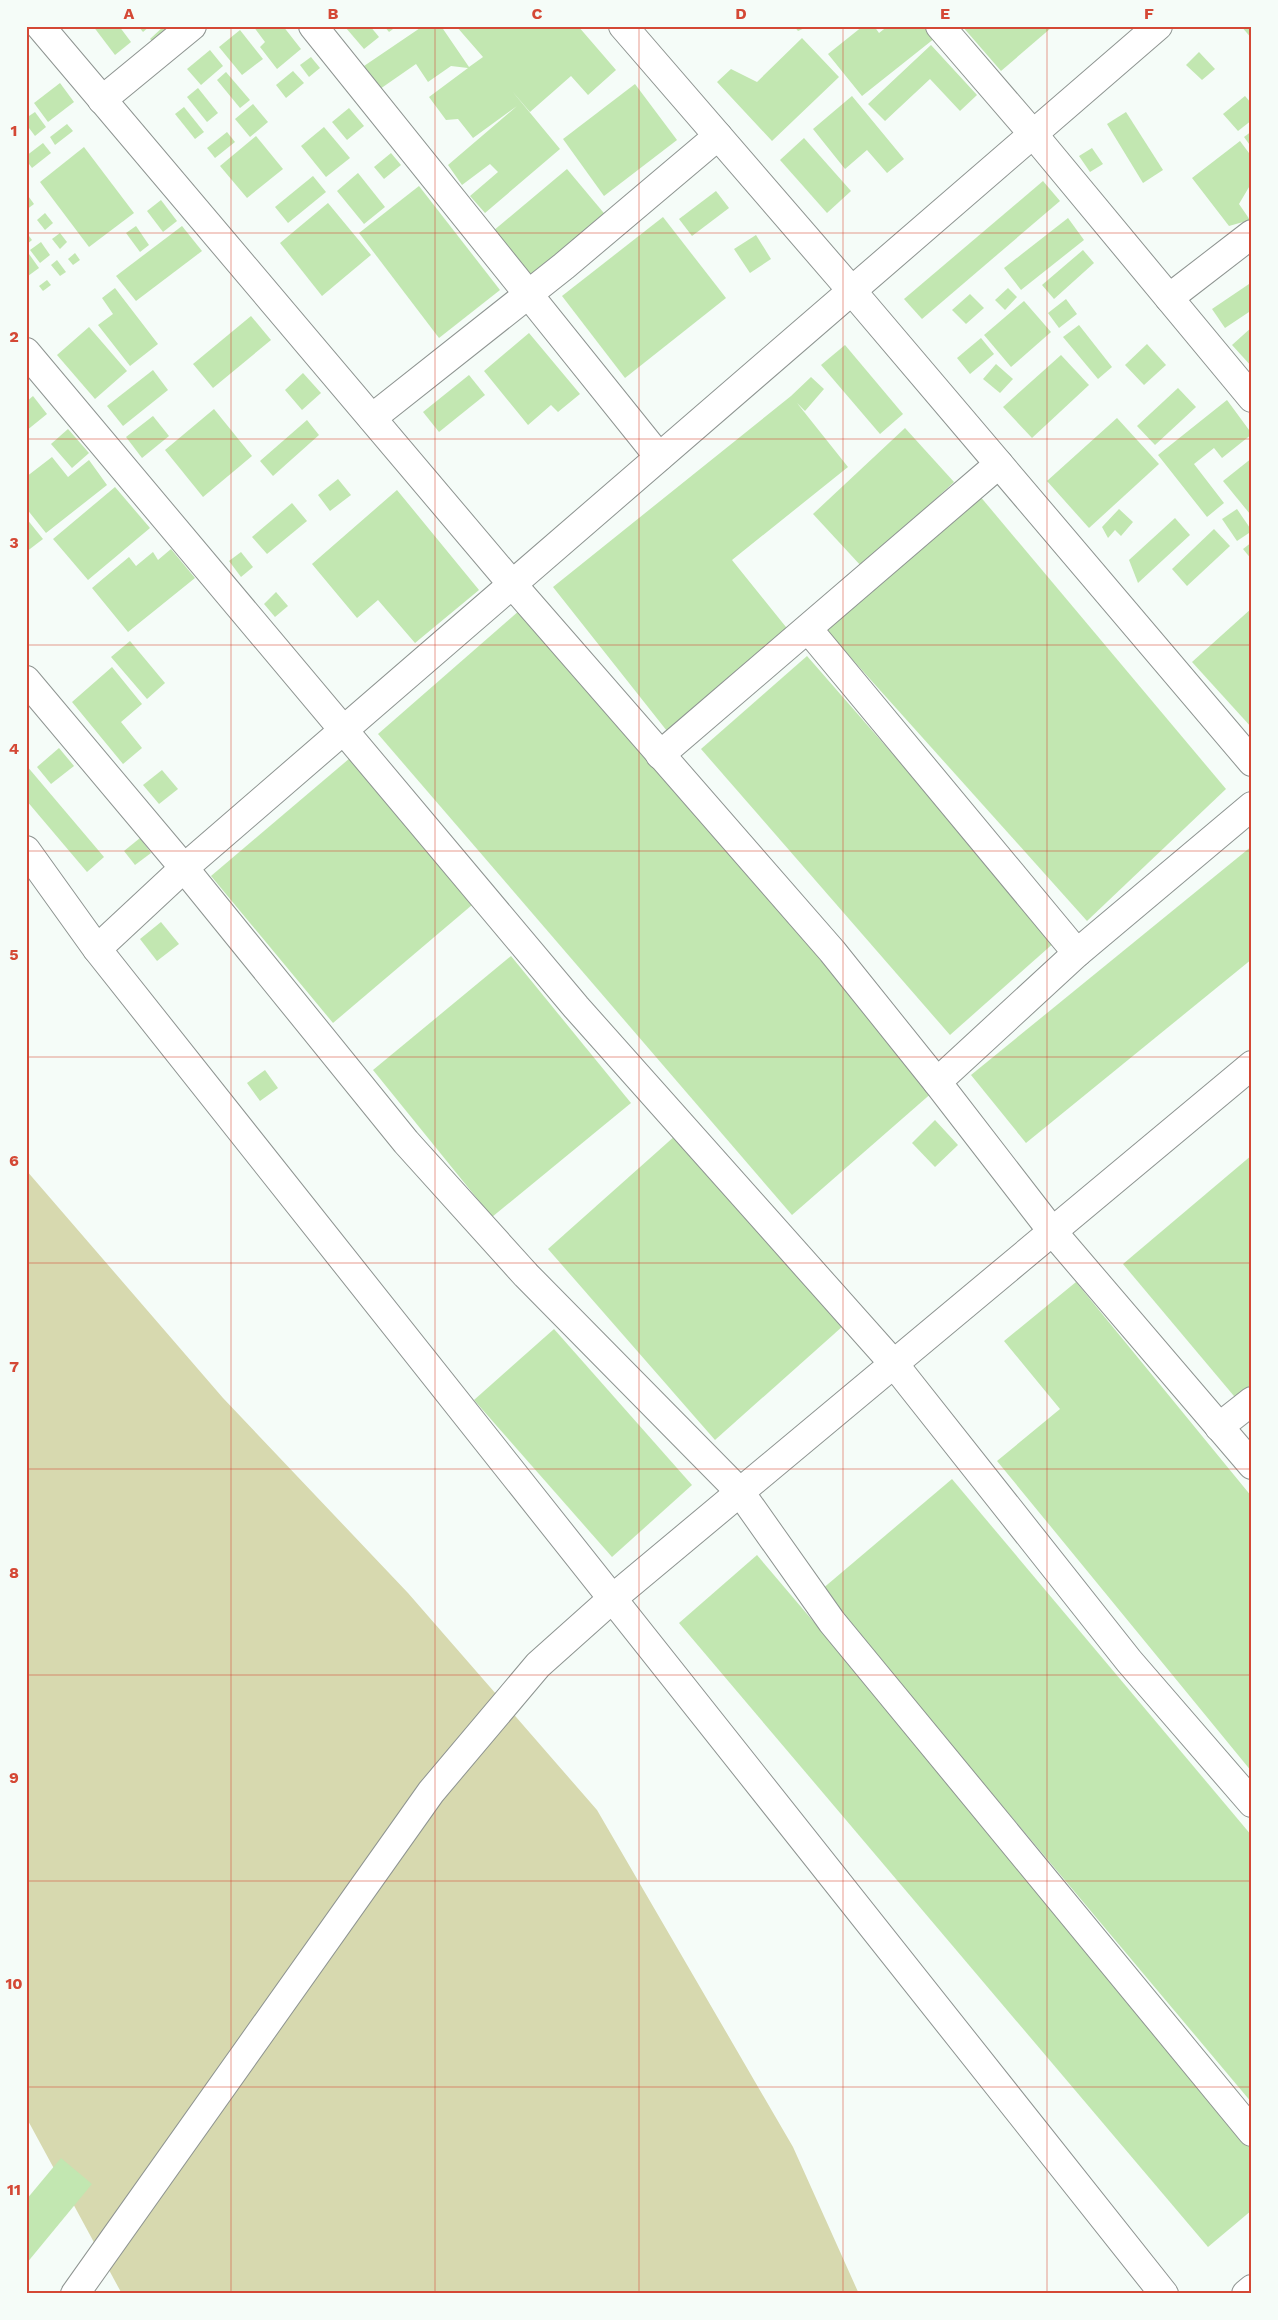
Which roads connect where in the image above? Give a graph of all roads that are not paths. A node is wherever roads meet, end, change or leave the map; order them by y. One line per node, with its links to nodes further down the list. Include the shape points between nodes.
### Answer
1 (40, 26): 7 (street)
2 (192, 26): 7 (street)
3 (313, 26): 12 (street)
4 (623, 26): 9 (street)
5 (940, 26): 8 (street)
6 (1158, 26): 8 (street)
7 (102, 100): 16 (street)
8 (1033, 134): 11 (street); 13 (street)
9 (718, 136): 11 (street); 12 (street)
10 (1252, 234): 13 (street)
11 (852, 291): 17 (street); 18 (street)
12 (529, 293): 16 (street); 17 (street)
13 (1169, 298): 15 (street)
14 (26, 352): 22 (street)
15 (1252, 398)
16 (372, 418): 19 (street)
17 (659, 457): 19 (street)
18 (999, 464): 20 (street); 24 (street)
19 (512, 584): 22 (street); 23 (street)
20 (808, 629): 23 (street); 29 (street)
21 (26, 680): 27 (street)
22 (343, 730): 27 (street); 33 (street, via 576,1008)
23 (660, 755): 31 (street, via 832,952)
24 (1252, 762)
25 (1252, 806): 29 (street)
26 (26, 850): 28 (street)
27 (184, 868): 28 (street); 37 (street, via 406,1142 526,1275)
28 (97, 949): 38 (street)
29 (1077, 953): 31 (street)
30 (1252, 1065): 32 (street)
31 (937, 1082): 32 (street)
32 (1052, 1231): 33 (street); 35 (street)
33 (894, 1364): 37 (street); 39 (street, via 1129,1661)
34 (1252, 1401): 35 (street)
35 (1219, 1428): 36 (street)
36 (1252, 1465)
37 (740, 1492): 38 (street); 40 (street, via 832,1622)
38 (613, 1598): 42 (street, via 538,1666 431,1792); 43 (street)
39 (1252, 1803)
40 (1252, 2132)
41 (1252, 2289): 44 (street)
42 (75, 2294)
43 (1164, 2294)
44 (1246, 2294)

